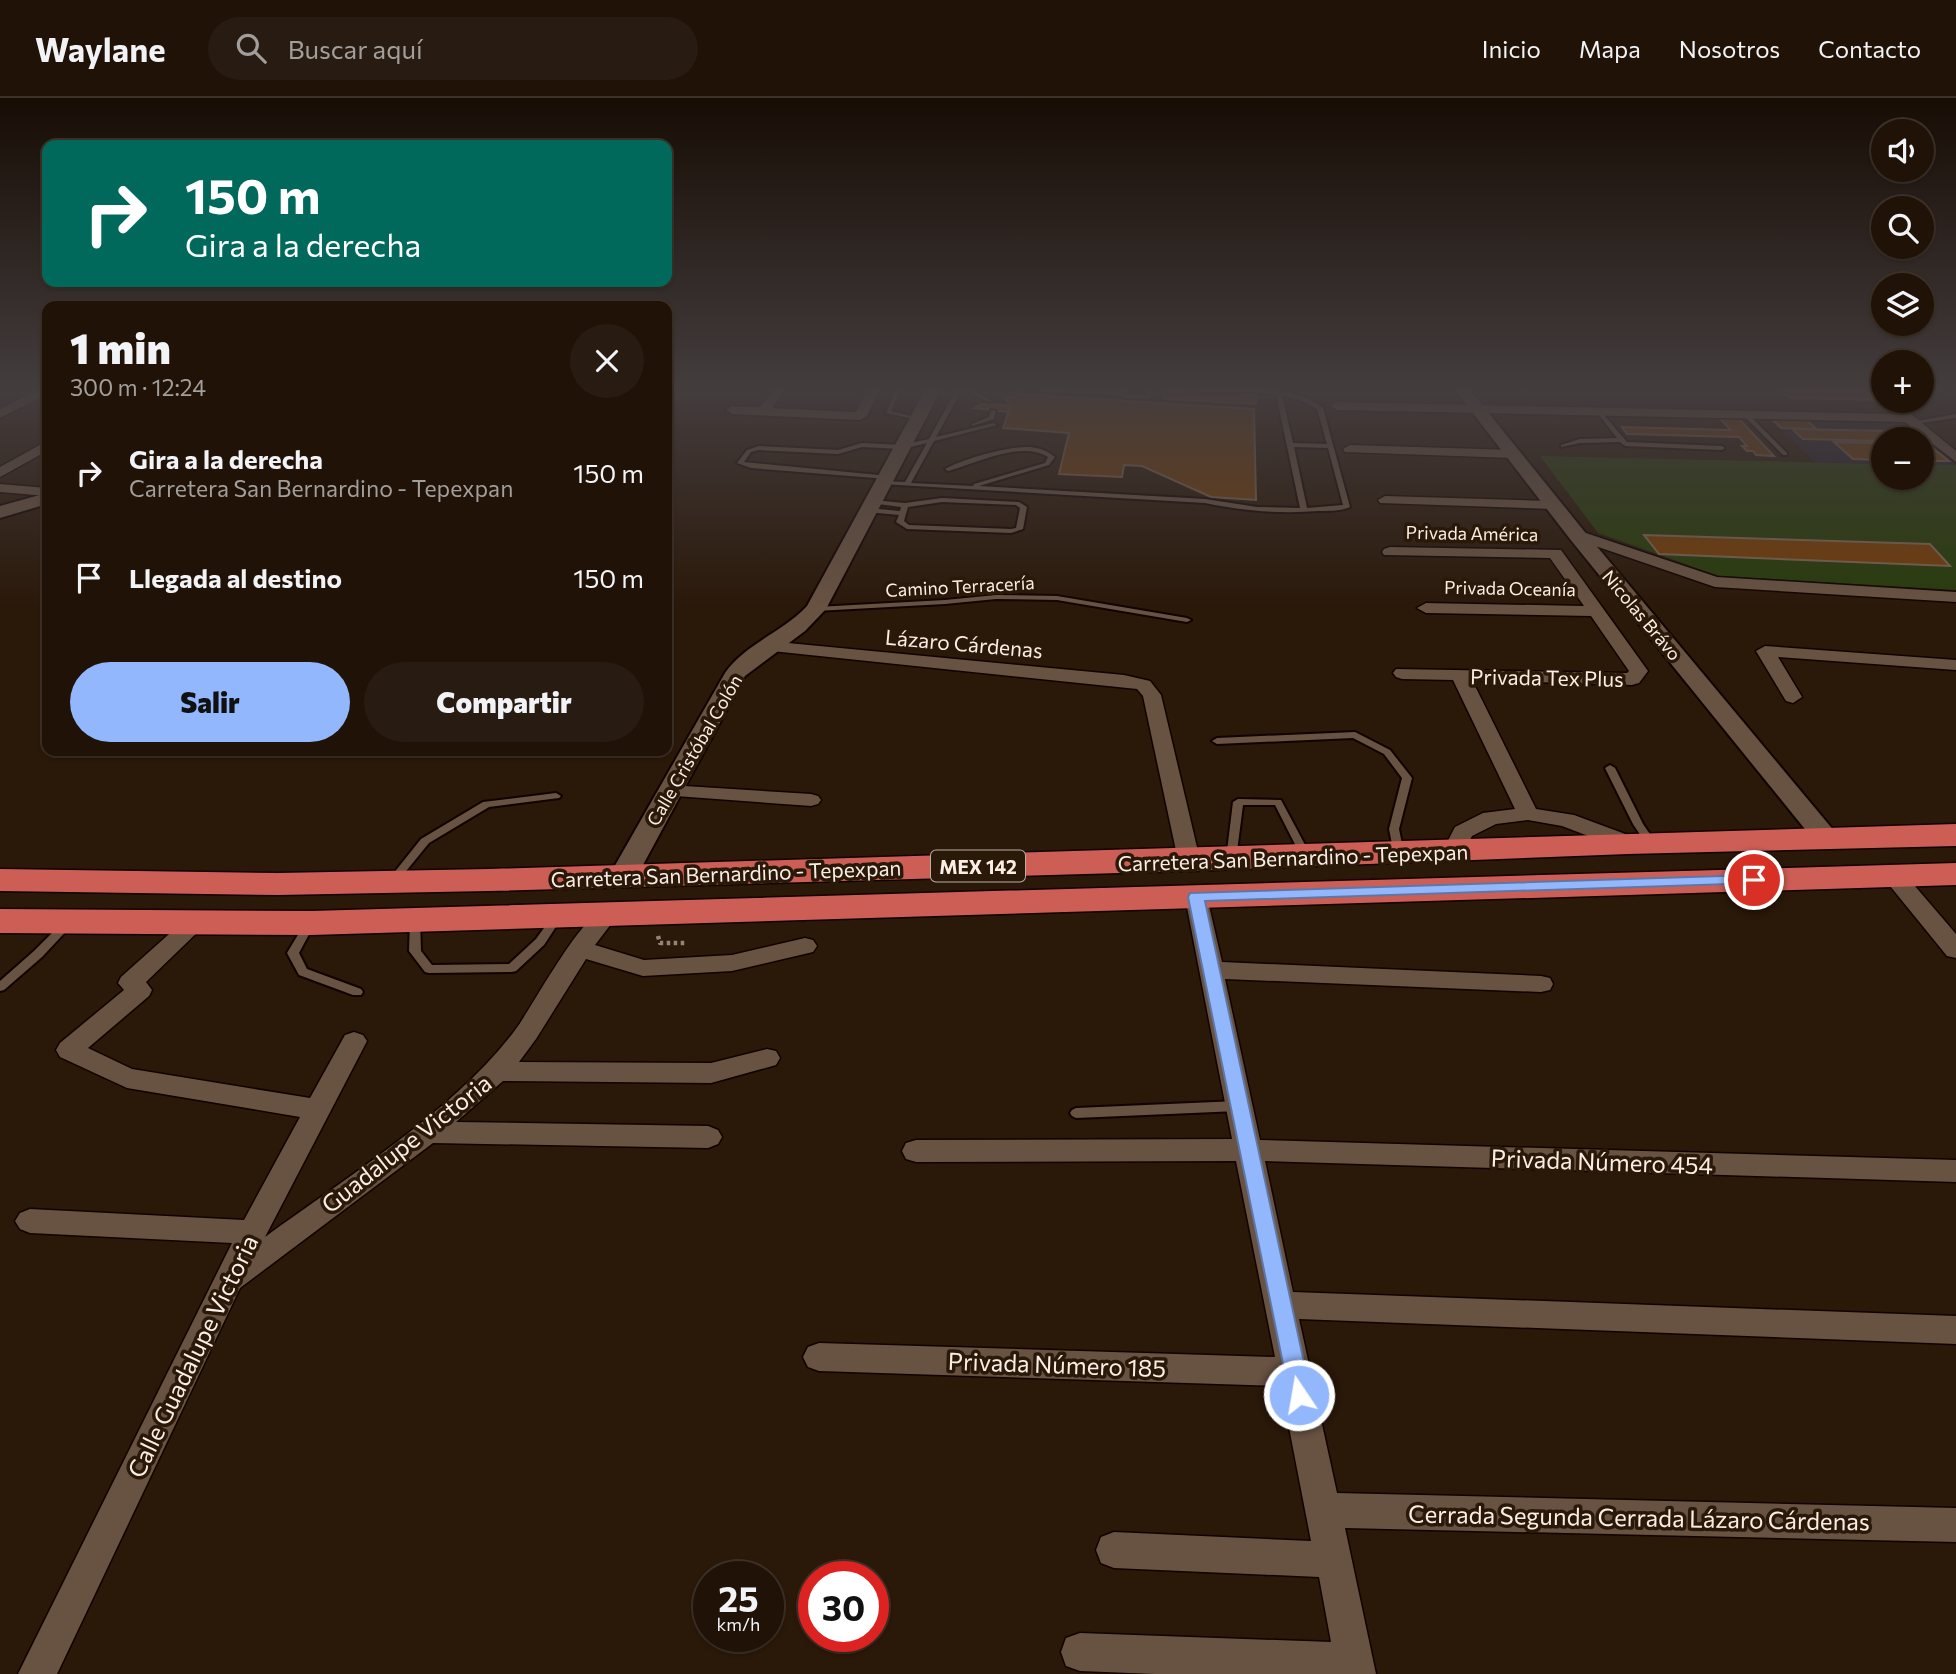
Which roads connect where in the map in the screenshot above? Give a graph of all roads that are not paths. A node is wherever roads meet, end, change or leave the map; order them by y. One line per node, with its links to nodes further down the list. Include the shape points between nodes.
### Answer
1 (16, 464): 13 (street)
2 (742, 464): 12 (lane)
3 (832, 464): 12 (lane)
4 (897, 464): 14 (street, Calle Cristóbal Colón)
5 (911, 464): 15 (lane)
6 (971, 464): 11 (lane)
7 (1047, 464): 17 (lane)
8 (1294, 464): 24 (lane)
9 (1335, 464): 24 (lane, via 1347,507)
10 (1520, 464): 21 (street, Nicolas Brávo)
11 (948, 470)
12 (828, 472): 14 (lane)
13 (0, 473)
14 (885, 480): 15 (lane); 22 (street, Calle Cristóbal Colón)
15 (907, 484): 17 (lane)
16 (0, 488): 18 (street)
17 (967, 488): 24 (lane)
18 (42, 492)
19 (42, 499): 25 (street)
20 (1385, 500): 21 (street)
21 (1552, 505): 26 (street, Nicolas Brávo)
22 (870, 506): 23 (lane); 31 (street, Calle Cristóbal Colón)
23 (903, 509): 23 (lane, via 942,500 1024,507 1019,528 1011,531 907,527 900,522)
24 (1304, 509)
25 (0, 512)
26 (1577, 536): 29 (street, via 1715,582); 46 (street, Nicolas Brávo)
27 (1390, 552): 28 (street, Privada América)
28 (1555, 553): 32 (street, Privada Tex Plus)
29 (1956, 597)
30 (1426, 608): 32 (street, Privada Oceanía)
31 (816, 609): 33 (lane, Camino Terracería, via 996,597 1057,598); 34 (street, Calle Cristóbal Colón, via 794,631)
32 (1594, 611): 37 (street, Privada Tex Plus, via 1639,671 1635,678)
33 (1187, 620)
34 (767, 646): 41 (street, Calle Cristóbal Colón, via 736,673); 52 (street, Lázaro Cárdenas, via 1143,685 1152,695)
35 (1956, 665): 38 (street, via 1765,651)
36 (1402, 673): 37 (street)
37 (1460, 676): 44 (street, Privada Tex Plus)
38 (1793, 697)
39 (1217, 741): 49 (lane, via 1355,735 1387,752 1407,778 1394,829)
40 (1610, 768): 47 (lane, via 1638,824)
41 (669, 791): 43 (street); 54 (street, Calle Cristóbal Colón)
42 (556, 796): 57 (lane, via 486,804 425,841)
43 (811, 800)
44 (1528, 814): 47 (street, via 1566,820); 48 (street, via 1491,818 1463,831)
45 (1956, 835): 46 (highway, Carretera San Bernardino - Tepexpan / MEX 142)
46 (1826, 838): 47 (highway, Carretera San Bernardino - Tepexpan / MEX 142)
47 (1640, 843): 48 (highway, Carretera San Bernardino - Tepexpan / MEX 142)
48 (1453, 852): 49 (highway, Carretera San Bernardino - Tepexpan / MEX 142)
49 (1399, 854): 50 (highway, Carretera San Bernardino - Tepexpan / MEX 142)
50 (1306, 856): 51 (highway, Carretera San Bernardino - Tepexpan / MEX 142); 51 (lane, via 1278,802 1238,802)
51 (1231, 859): 52 (highway, Carretera San Bernardino - Tepexpan / MEX 142)
52 (1189, 860): 54 (highway, Carretera San Bernardino - Tepexpan / MEX 142)
53 (1956, 874): 55 (highway, Carretera San Bernardino - Tepexpan / MEX 142)
54 (623, 876): 57 (highway, Carretera San Bernardino - Tepexpan / MEX 142)
55 (1894, 876): 58 (highway, Carretera San Bernardino - Tepexpan / MEX 142); 68 (street)
56 (0, 880): 57 (highway, Carretera San Bernardino - Tepexpan / MEX 142)
57 (392, 882)
58 (1196, 897): 59 (highway, Carretera San Bernardino - Tepexpan / MEX 142); 69 (street)
59 (606, 915): 60 (highway, Carretera San Bernardino - Tepexpan / MEX 142); 67 (street, Guadalupe Victoria)
60 (558, 916): 62 (highway, Carretera San Bernardino - Tepexpan / MEX 142); 62 (lane, via 540,942 512,968 429,970 415,951)
61 (0, 920): 63 (highway, Carretera San Bernardino - Tepexpan / MEX 142)
62 (415, 920): 65 (highway, Carretera San Bernardino - Tepexpan / MEX 142)
63 (70, 921): 64 (highway, Carretera San Bernardino - Tepexpan / MEX 142); 71 (lane)
64 (195, 923): 65 (highway, Carretera San Bernardino - Tepexpan / MEX 142); 77 (street, via 130,983 141,990 69,1049 127,1078)
65 (311, 923): 72 (lane, via 293,953 303,972)
66 (805, 946): 67 (street, via 732,963 643,968)
67 (580, 949): 75 (street, Guadalupe Victoria, via 527,1034)
68 (1956, 950)
69 (1211, 970): 70 (street); 76 (street)
70 (1541, 984)
71 (0, 987)
72 (357, 992)
73 (354, 1041): 77 (street, Calle Guadalupe Victoria)
74 (767, 1058): 75 (street, via 711,1073)
75 (497, 1071): 79 (street, Guadalupe Victoria)
76 (1239, 1106): 78 (lane); 81 (street)
77 (318, 1110): 85 (street, Calle Guadalupe Victoria)
78 (1076, 1113)
79 (427, 1132): 80 (street); 86 (street, Guadalupe Victoria)
80 (708, 1137)
81 (1248, 1150): 82 (street, Privada Número 454); 83 (street, Privada Número 454); 87 (street)
82 (916, 1152)
83 (1956, 1171)
84 (30, 1222): 85 (street)
85 (252, 1232): 86 (street, Calle Guadalupe Victoria)
86 (229, 1280): 97 (street, Calle Guadalupe Victoria)
87 (1280, 1305): 88 (street); 90 (street)
88 (1956, 1330)
89 (819, 1357): 90 (street, Privada Número 185)
90 (1294, 1372): 91 (street)
91 (1323, 1510): 92 (street, Cerrada Segunda Cerrada Lázaro Cárdenas); 94 (street)
92 (1956, 1525)
93 (1114, 1550): 94 (street)
94 (1333, 1560): 96 (street)
95 (1080, 1652): 96 (street)
96 (1356, 1668)
97 (37, 1674)

